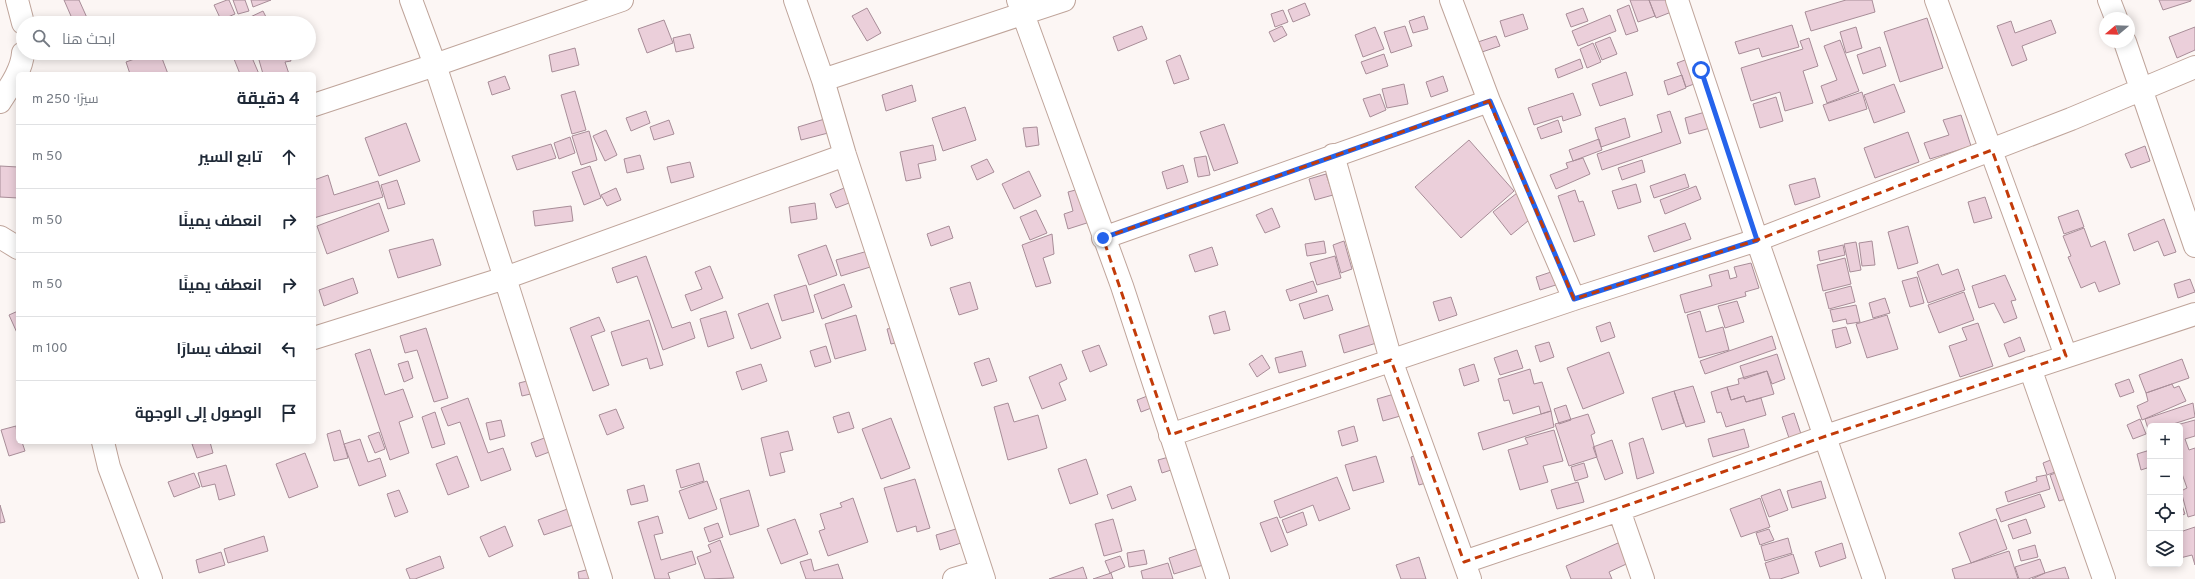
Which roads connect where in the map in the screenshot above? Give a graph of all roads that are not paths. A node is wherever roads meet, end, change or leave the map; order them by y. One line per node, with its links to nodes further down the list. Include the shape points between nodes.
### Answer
1 (17, 0): 12 (street)
2 (411, 0): 15 (street)
3 (622, 0): 15 (street)
4 (795, 0): 19 (street)
5 (1064, 0): 10 (street)
6 (1451, 0): 21 (street)
7 (1677, 0): 29 (street)
8 (1936, 0): 24 (street)
9 (2109, 0): 11 (street)
10 (1020, 7): 19 (street); 28 (street)
11 (2114, 12)
12 (21, 16)
13 (2127, 48): 20 (street)
14 (22, 60): 18 (street)
15 (435, 65): 23 (street); 32 (street)
16 (2195, 67): 20 (street)
17 (16, 72): 22 (street)
18 (16, 72)
19 (823, 80): 25 (street)
20 (2142, 88): 24 (street); 30 (street)
21 (1490, 101): 26 (street); 33 (street)
22 (0, 102)
23 (316, 104)
24 (1992, 150): 29 (street); 36 (street)
25 (845, 155): 32 (street); 44 (street)
26 (1333, 155): 28 (street); 37 (street)
27 (0, 238): 31 (street)
28 (1103, 238): 39 (street, via 1122,286)
29 (1757, 240): 33 (street); 40 (street)
30 (2195, 246)
31 (16, 247)
32 (505, 278): 35 (street); 46 (street)
33 (1574, 299): 37 (street)
34 (2195, 314): 36 (street)
35 (316, 337)
36 (2066, 356): 38 (street)
37 (1391, 360): 39 (street); 43 (street)
38 (2030, 368): 40 (street); 51 (street)
39 (1170, 435): 48 (street)
40 (1826, 436): 42 (street); 50 (street)
41 (103, 444): 45 (street, via 109,467)
42 (1619, 510): 43 (street); 49 (street)
43 (1467, 570)
44 (983, 575): 47 (street)
45 (151, 579)
46 (601, 579)
47 (954, 579)
48 (1218, 579)
49 (1643, 579)
50 (1874, 579)
51 (2104, 579)

